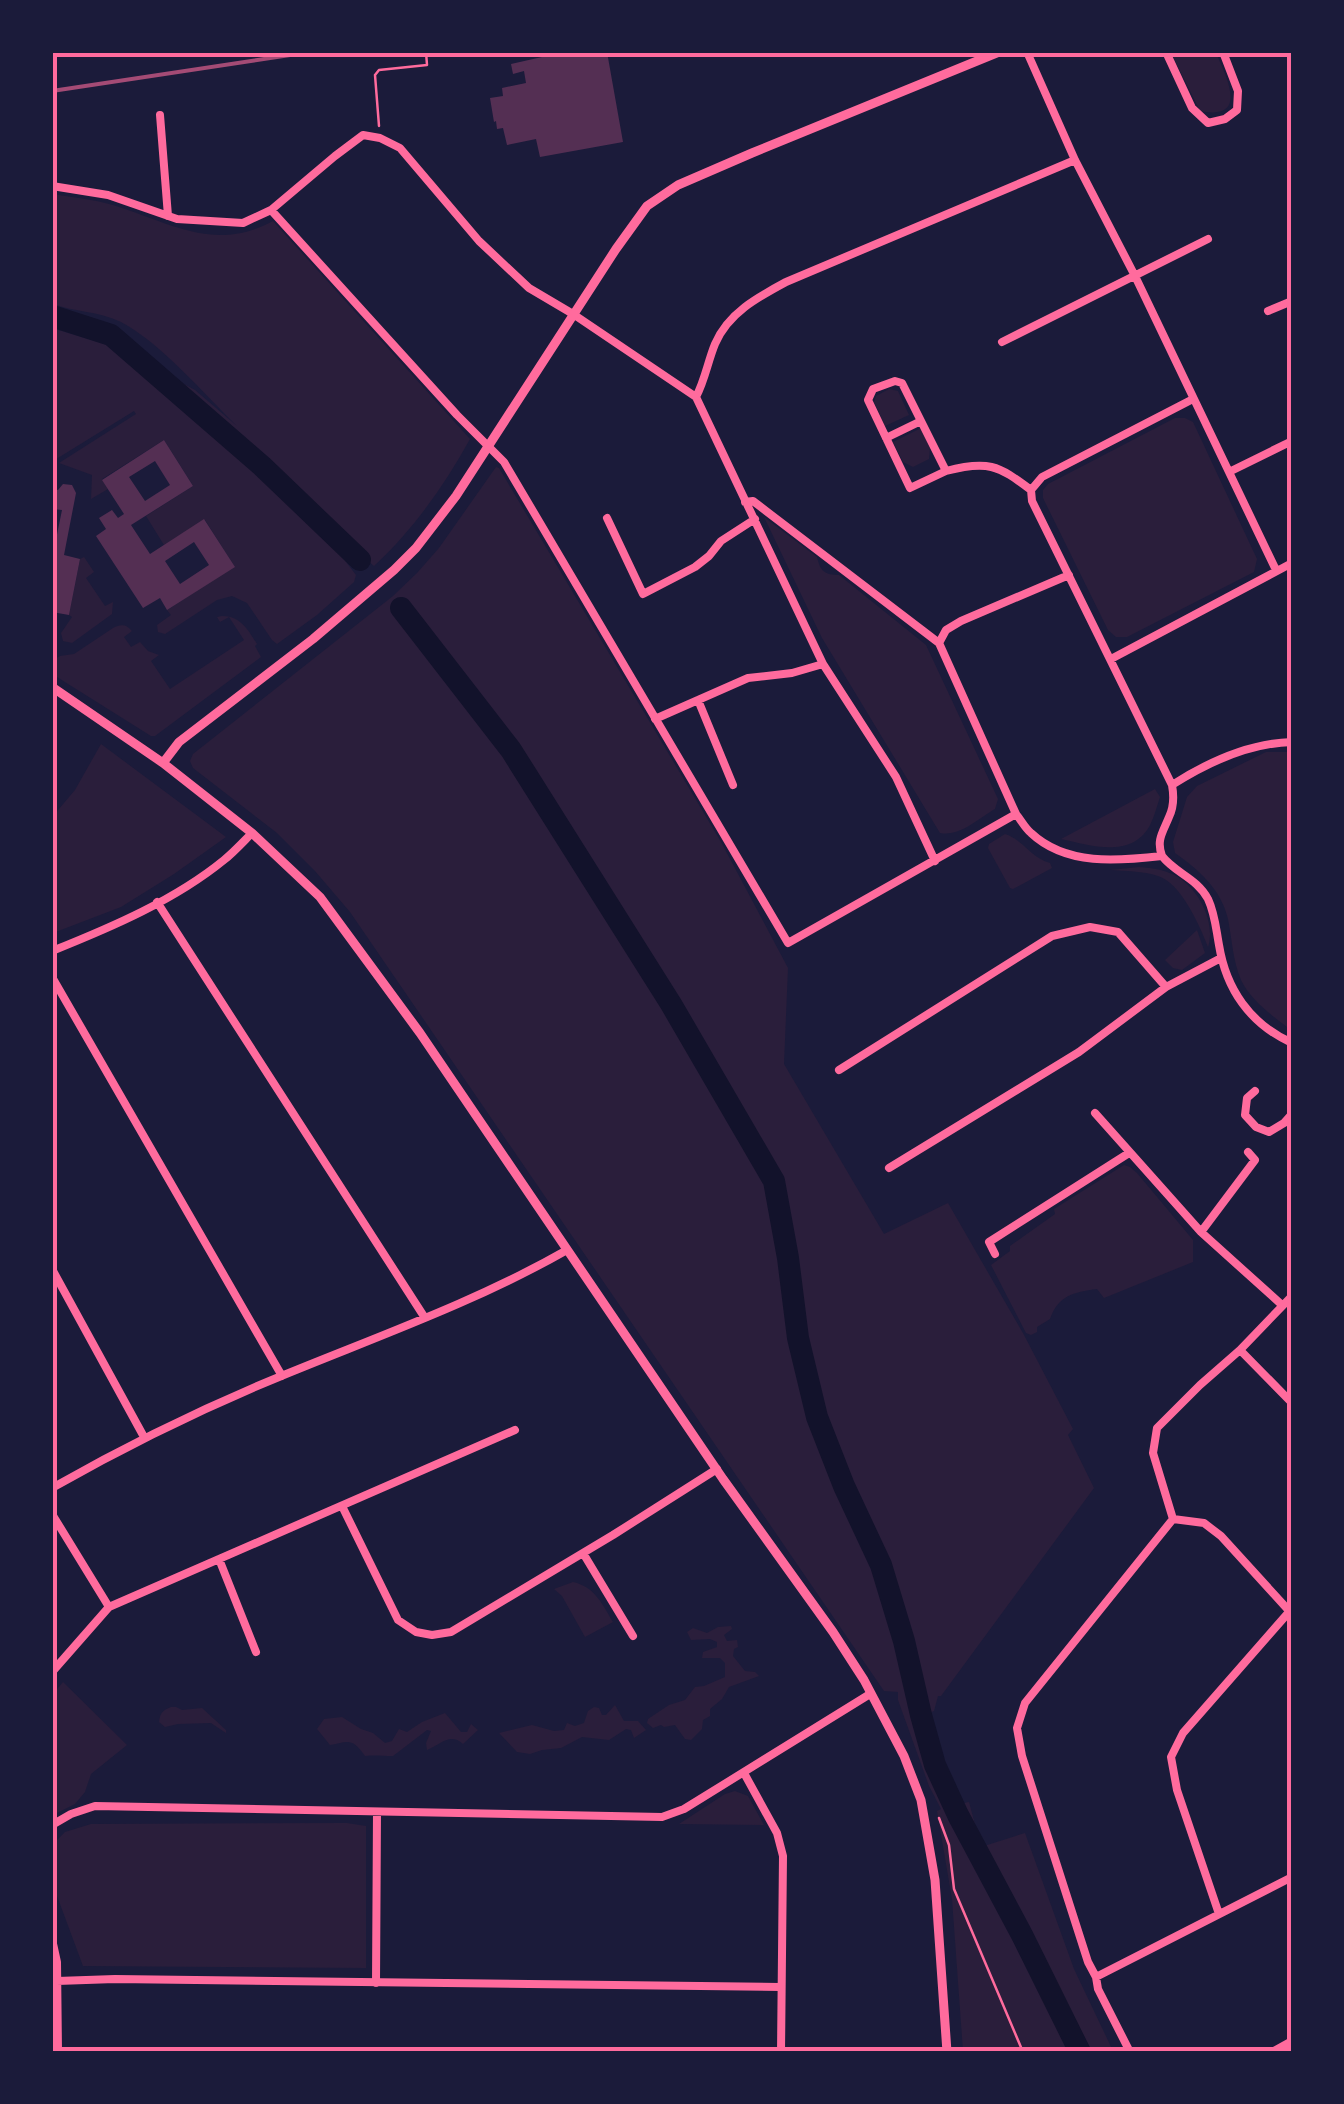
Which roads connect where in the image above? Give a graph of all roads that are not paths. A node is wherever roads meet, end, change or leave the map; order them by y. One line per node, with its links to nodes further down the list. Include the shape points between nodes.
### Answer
1 (999, 52): 14 (street, via 662,194)
2 (1027, 52): 6 (street)
3 (1166, 52): 4 (street, via 1192,108 1208,123 1237,110 1238,90)
4 (1223, 52)
5 (160, 115): 9 (street)
6 (1075, 160): 11 (street); 16 (street, via 755,299 723,330)
7 (52, 186): 9 (street, via 108,195)
8 (271, 210): 9 (street, via 244,224); 14 (street, via 363,136 380,138 400,148 479,242 529,288); 21 (street)
9 (168, 216)
10 (1208, 239): 11 (street)
11 (1134, 276): 15 (street); 17 (street)
12 (1292, 301): 13 (street)
13 (1268, 310)
14 (574, 314): 16 (street); 21 (street)
15 (1002, 342)
16 (696, 396): 25 (street)
17 (1193, 398): 23 (street); 24 (street, via 1042,476)
18 (921, 421): 19 (street); 19 (street, via 902,383 873,389 868,400); 22 (street)
19 (886, 438): 22 (street, via 910,488)
20 (1292, 440): 23 (street)
21 (490, 446): 36 (street); 38 (street, via 394,570 179,742)
22 (946, 471): 24 (street, via 972,464 1005,470)
23 (1230, 472): 29 (street)
24 (1031, 490): 30 (street)
25 (745, 502): 27 (street); 31 (street, via 753,501)
26 (606, 518): 27 (street, via 642,594 694,567)
27 (754, 520): 33 (street)
28 (1292, 563): 29 (street)
29 (1276, 570): 32 (street)
30 (1068, 575): 31 (street, via 961,621); 32 (street)
31 (938, 644): 41 (street)
32 (1110, 659): 40 (street)
33 (822, 664): 35 (street, via 748,678); 44 (street, via 896,776)
34 (52, 688): 38 (street)
35 (698, 700): 36 (street); 39 (street)
36 (655, 718): 44 (street, via 788,943)
37 (1292, 742): 40 (street, via 1241,750)
38 (163, 763): 42 (street)
39 (734, 785)
40 (1172, 785): 43 (street, via 1170,816 1158,845)
41 (1016, 814): 43 (street, via 1032,834 1068,855 1118,861); 44 (street)
42 (252, 833): 45 (street, via 224,860); 59 (street, via 340,921)
43 (1162, 856): 47 (street, via 1206,895)
44 (935, 860)
45 (157, 902): 46 (street); 64 (street)
46 (52, 951)
47 (1221, 958): 49 (street); 50 (street, via 1245,1008)
48 (52, 977): 66 (street)
49 (1166, 987): 51 (street, via 1118,932 1090,928 1052,936); 57 (street, via 1079,1052)
50 (1292, 1042)
51 (838, 1070)
52 (1254, 1091): 54 (street, via 1245,1115 1256,1127 1269,1132)
53 (1095, 1112): 55 (street)
54 (1292, 1114)
55 (1128, 1152): 58 (street); 60 (street, via 989,1242)
56 (1248, 1152): 58 (street, via 1254,1160)
57 (890, 1168)
58 (1201, 1232): 63 (street)
59 (567, 1250): 64 (street); 70 (street)
60 (995, 1254)
61 (52, 1269): 69 (street)
62 (1292, 1296): 63 (street)
63 (1282, 1305): 65 (street)
64 (425, 1318): 66 (street)
65 (1240, 1350): 67 (street); 74 (street, via 1158,1428 1154,1454)
66 (282, 1376): 69 (street)
67 (1292, 1403)
68 (515, 1430): 72 (street)
69 (144, 1437): 71 (street)
70 (716, 1469): 75 (street); 82 (street)
71 (52, 1488)
72 (342, 1506): 75 (street, via 389,1606 416,1632 450,1632); 76 (street)
73 (52, 1514): 77 (street)
74 (1173, 1519): 78 (street, via 1204,1523 1221,1536); 89 (street, via 1025,1703 1017,1728)
75 (583, 1553): 79 (street)
76 (219, 1559): 77 (street); 80 (street)
77 (109, 1607): 81 (street)
78 (1290, 1612): 87 (street, via 1183,1733 1172,1758)
79 (632, 1636)
80 (256, 1652)
81 (52, 1672)
82 (870, 1694): 83 (street); 96 (street, via 914,1778 930,1844)
83 (744, 1773): 84 (street, via 662,1817); 92 (street, via 778,1833 783,1856)
84 (377, 1812): 85 (street, via 95,1806); 91 (street)
85 (52, 1825)
86 (1292, 1877): 87 (street)
87 (1219, 1914): 89 (street)
88 (53, 1940): 90 (street)
89 (1096, 1977): 97 (street)
90 (57, 1982): 91 (street); 94 (street)
91 (376, 1983): 92 (street)
92 (780, 1987): 95 (street)
93 (1292, 2042): 98 (main road)
94 (58, 2052)
95 (780, 2052)
96 (947, 2052)
97 (1130, 2052)
98 (1274, 2052)

